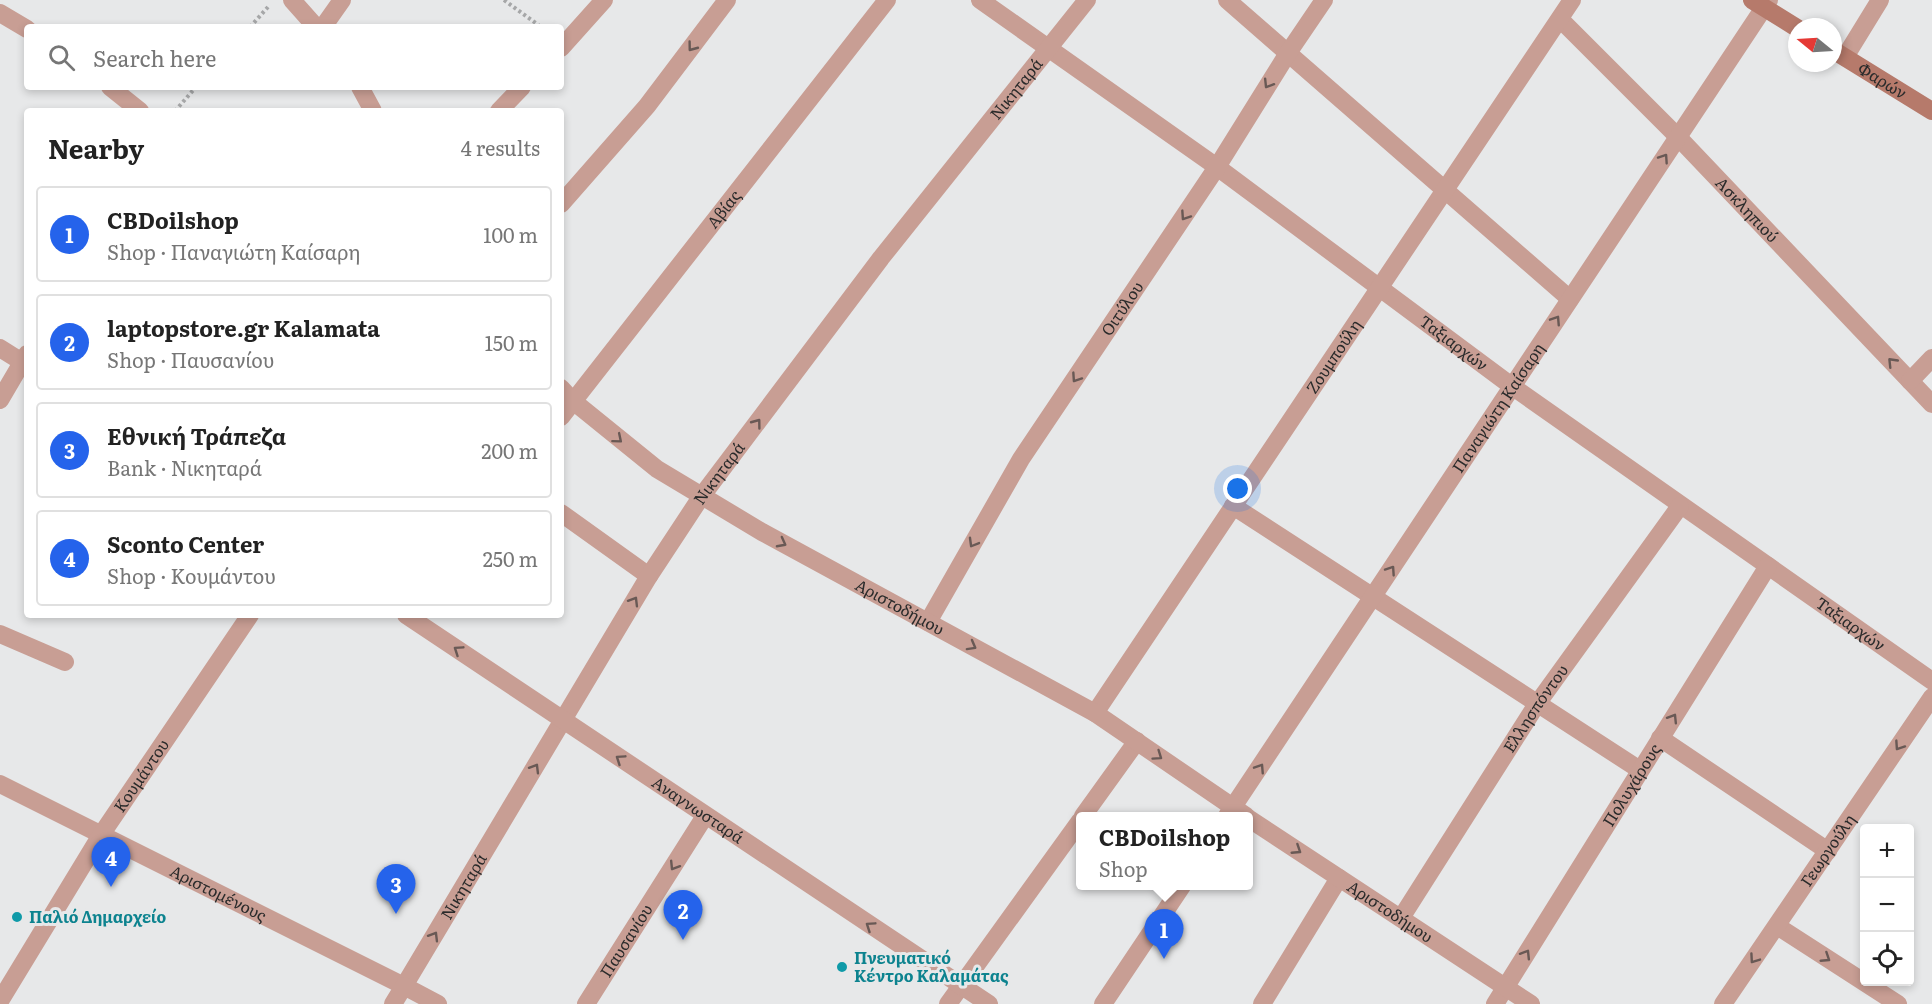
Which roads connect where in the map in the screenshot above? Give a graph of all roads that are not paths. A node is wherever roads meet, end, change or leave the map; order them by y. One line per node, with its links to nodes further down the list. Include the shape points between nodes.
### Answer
1 (292, 0): 16 (street)
2 (342, 0): 17 (street)
3 (603, 0): 19 (street)
4 (727, 0): 34 (street, one-way to 34, via 647,106)
5 (887, 0): 43 (street, Αβίας)
6 (980, 0): 20 (street, Ταξιαρχών)
7 (1087, 0): 20 (street, Νικηταρά)
8 (1227, 0): 22 (street)
9 (1324, 0): 22 (street, Οιτύλου)
10 (1572, 0): 14 (street, Ζουμπούλη)
11 (1880, 0): 21 (street)
12 (1762, 3): 15 (main road); 31 (street, Παναγιώτη Καίσαρη)
13 (0, 14): 18 (street)
14 (1560, 19): 31 (street, Ασκληπιού); 33 (street, Ζουμπούλη)
15 (1788, 22)
16 (313, 24)
17 (325, 24)
18 (24, 27)
19 (564, 45)
20 (1048, 48): 32 (street, Ταξιαρχών); 46 (street, Νικηταρά, one-way to 20)
21 (1842, 50)
22 (1288, 52): 32 (street, Οιτύλου, one-way to 32); 33 (street)
23 (1842, 56): 30 (main road, Φαρών)
24 (114, 90): 27 (street)
25 (362, 90): 28 (street)
26 (519, 90): 29 (street)
27 (136, 108)
28 (372, 108)
29 (502, 108)
30 (1932, 111)
31 (1678, 137): 36 (street, Παναγιώτη Καίσαρη, one-way to 31); 41 (street, Ασκληπιού, one-way to 31)
32 (1217, 167): 35 (street, Ταξιαρχών); 55 (street, Οιτύλου, one-way to 55, via 1021,459)
33 (1445, 190): 35 (street, Ζουμπούλη); 36 (street)
34 (564, 201)
35 (1380, 286): 42 (street, Ταξιαρχών); 47 (street, Ζουμπούλη)
36 (1570, 299): 42 (street, Παναγιώτη Καίσαρη, one-way to 36)
37 (0, 348): 39 (street)
38 (1932, 358): 41 (street)
39 (24, 360)
40 (24, 362): 44 (street)
41 (1910, 381): 45 (street, Ασκληπιού)
42 (1512, 387): 48 (street, Ταξιαρχών); 52 (street, Παναγιώτη Καίσαρη, one-way to 42)
43 (567, 394): 46 (street, Αριστοδήμου, one-way to 46, via 637,455)
44 (0, 400)
45 (1932, 404)
46 (701, 497): 51 (street, Νικηταρά); 55 (street, Αριστοδήμου, one-way to 55)
47 (1233, 506): 52 (street); 61 (street, Ζουμπούλη)
48 (1680, 506): 50 (street, Ταξιαρχών); 60 (street, Ελλησπόντου)
49 (564, 515): 51 (street)
50 (1768, 566): 58 (street, Ταξιαρχών); 63 (street, Πολυχάρους, one-way to 50)
51 (649, 576): 62 (street, Νικηταρά, one-way to 51)
52 (1372, 598): 60 (street); 69 (street, Παναγιώτη Καίσαρη, one-way to 52)
53 (248, 618): 73 (street, Κουμάντου)
54 (414, 618): 62 (street, Αναγνωσταρά, one-way to 54)
55 (928, 622): 61 (street, Αριστοδήμου, one-way to 61)
56 (0, 633): 57 (street)
57 (65, 662)
58 (1932, 681)
59 (1932, 697): 74 (street, Γεωργούλη, one-way to 74)
60 (1537, 704): 65 (street); 77 (street, Ελλησπόντου)
61 (1095, 713): 64 (street, Αριστοδήμου)
62 (564, 720): 70 (street, Αναγνωσταρά, one-way to 62); 79 (street, Νικηταρά, one-way to 62)
63 (1660, 738): 65 (street, Πολυχάρους); 74 (street)
64 (1137, 741): 67 (street); 68 (street, Αριστοδήμου, one-way to 68)
65 (1641, 770): 81 (street, Πολυχάρους, one-way to 65)
66 (0, 784): 73 (street, Αριστομένους)
67 (1086, 812)
68 (1234, 812)
69 (1240, 812)
70 (705, 816): 80 (street, Αναγνωσταρά, one-way to 70); 85 (street, Παυσανίου, one-way to 85)
71 (1253, 824): 75 (street, Αριστοδήμου, one-way to 75)
72 (1076, 827): 80 (street)
73 (101, 835): 79 (street, Αριστομένους); 82 (street, Κουμάντου)
74 (1828, 851): 78 (street, Γεωργούλη)
75 (1339, 878): 77 (street, Αριστοδήμου); 89 (street)
76 (1179, 890): 88 (street)
77 (1401, 918): 81 (street, Αριστοδήμου)
78 (1777, 926): 92 (street, Γεωργούλη, one-way to 92); 93 (street, one-way to 93)
79 (404, 986): 83 (street, Νικηταρά); 84 (street, Αριστομένους)
80 (961, 986): 86 (street); 87 (street, Αναγνωσταρά)
81 (1505, 988): 90 (street, Πολυχάρους); 91 (street, Αριστοδήμου)
82 (0, 1001)
83 (393, 1004)
84 (438, 1004)
85 (586, 1004)
86 (948, 1004)
87 (989, 1004)
88 (1103, 1004)
89 (1262, 1004)
90 (1495, 1004)
91 (1531, 1004)
92 (1723, 1004)
93 (1898, 1004)

